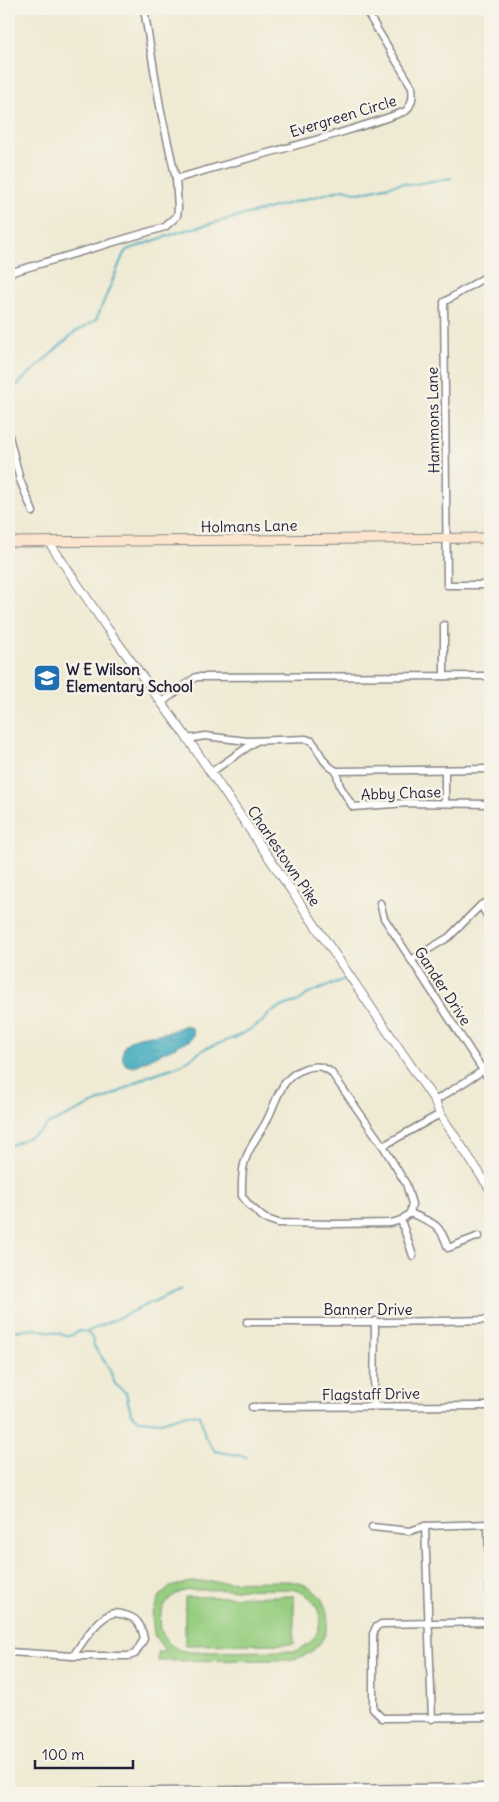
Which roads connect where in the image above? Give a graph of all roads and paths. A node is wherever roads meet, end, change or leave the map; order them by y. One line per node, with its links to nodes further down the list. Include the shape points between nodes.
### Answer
1 (144, 9): 3 (street)
2 (365, 9): 3 (street, Evergreen Circle, via 412,87 413,98 406,111 365,126)
3 (176, 179): 4 (street, via 177,216 165,227)
4 (9, 273)
5 (490, 274): 8 (street, Hammons Lane, via 444,302)
6 (9, 436): 7 (street, via 20,480)
7 (33, 512)
8 (446, 538): 9 (main road, Holmans Lane); 11 (main road, Holmans Lane); 12 (street, Hammons Lane, via 447,585)
9 (490, 538)
10 (9, 542): 11 (main road, Holmans Lane)
11 (49, 542): 16 (street, Charlestown Pike)
12 (490, 586)
13 (444, 626): 14 (street)
14 (444, 676): 15 (street); 16 (street, via 196,677)
15 (490, 676)
16 (161, 703): 17 (street, Charlestown Pike)
17 (188, 739): 18 (street, Abby Chase, via 205,736); 22 (street, Charlestown Pike)
18 (256, 741): 21 (street, Abby Chase, via 312,741 319,755); 22 (street)
19 (490, 769): 20 (street, Abby Chase)
20 (445, 770): 21 (street, Abby Chase); 23 (street)
21 (336, 771): 23 (street, Abby Chase, via 340,786 353,807)
22 (210, 773): 33 (street, Charlestown Pike)
23 (445, 803): 24 (street, Abby Chase)
24 (490, 804)
25 (490, 901): 27 (street)
26 (380, 903): 29 (street, Gander Drive, via 384,918)
27 (481, 905): 28 (street); 29 (street, via 450,937)
28 (490, 921)
29 (411, 960): 31 (street, Gander Drive)
30 (490, 1066): 31 (street)
31 (484, 1070): 32 (street, Gander Drive); 33 (street)
32 (490, 1080)
33 (435, 1101): 34 (street, Charlestown Pike)
34 (440, 1114): 35 (street); 36 (street, Charlestown Pike)
35 (383, 1146): 37 (street, via 406,1184 412,1204); 38 (street, via 331,1072 322,1066 297,1071 284,1082 244,1161 242,1196 264,1218 278,1223 391,1223)
36 (490, 1189)
37 (410, 1214): 38 (street); 39 (street, via 439,1228 444,1233 448,1248)
38 (401, 1220): 40 (street)
39 (479, 1236)
40 (413, 1256)
41 (490, 1320): 43 (street, Banner Drive)
42 (247, 1322): 43 (street, Banner Drive)
43 (375, 1322): 44 (street)
44 (374, 1406): 45 (street, Flagstaff Drive); 46 (street, Flagstaff Drive)
45 (490, 1406)
46 (252, 1407)
47 (489, 1524): 48 (street); 50 (street)
48 (425, 1526): 49 (street, via 410,1531); 51 (street)
49 (372, 1527)
50 (490, 1592)
51 (428, 1622): 52 (street); 56 (street); 56 (street, via 381,1624 374,1630 373,1709 382,1718)
52 (490, 1622)
53 (9, 1652): 54 (street)
54 (73, 1656): 54 (street, via 134,1654 144,1638 139,1622 131,1616 108,1614 98,1622)
55 (490, 1717): 56 (street)
56 (432, 1719)
57 (490, 1787): 58 (street)
58 (9, 1793)

